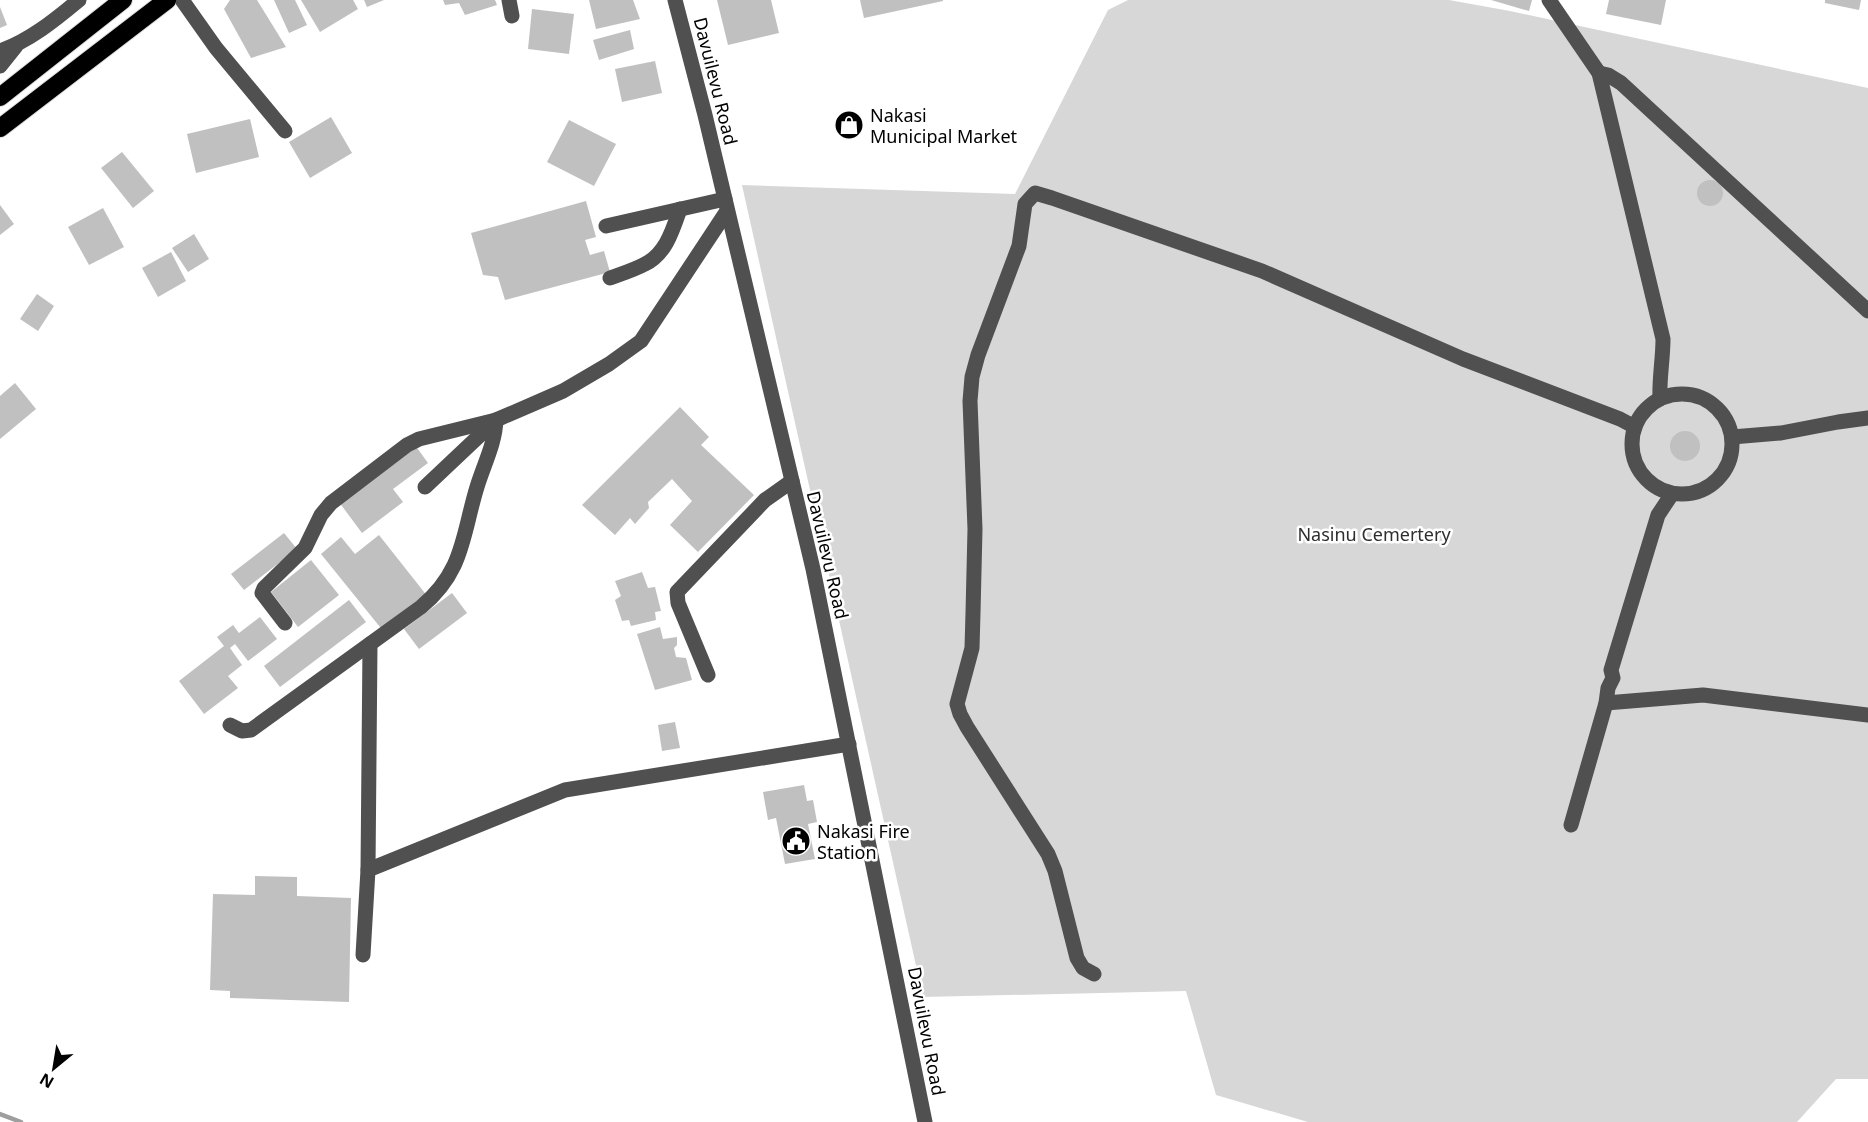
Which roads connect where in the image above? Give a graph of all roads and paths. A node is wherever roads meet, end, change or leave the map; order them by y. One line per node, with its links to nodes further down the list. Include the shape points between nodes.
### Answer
1 (79, 0): 9 (street)
2 (123, 0): 13 (highway)
3 (167, 0): 14 (highway)
4 (182, 0): 15 (street)
5 (509, 0): 8 (street)
6 (675, 0): 16 (street, Davuilevu Road)
7 (1549, 0): 12 (street)
8 (512, 16)
9 (18, 44): 10 (street); 11 (street)
10 (0, 51)
11 (0, 66)
12 (1599, 73): 20 (street, via 1621,83); 21 (street, via 1663,339)
13 (0, 97)
14 (0, 128)
15 (285, 131)
16 (726, 205): 17 (street); 23 (street, via 641,342 562,392); 26 (street, Davuilevu Road)
17 (680, 209): 18 (street); 19 (street, via 661,251 647,264)
18 (606, 226)
19 (610, 278)
20 (1868, 311)
21 (1660, 399): 24 (street, via 1645,410); 25 (street, via 1676,394 1702,398 1722,413)
22 (1868, 418): 25 (street, via 1781,434)
23 (496, 420): 27 (street); 29 (street, via 407,445 331,503 305,549 262,593); 30 (street, via 462,549 449,577 432,598)
24 (1635, 427): 28 (street, via 1632,451 1641,474 1660,490); 39 (street, via 1463,359 1262,271 1035,193 1025,204 1019,246 972,377 972,648 957,704 1048,854 1077,958 1083,968)
25 (1732, 436): 28 (street, via 1728,466 1714,484 1694,494)
26 (792, 481): 31 (street, via 765,500 677,592); 35 (street, Davuilevu Road)
27 (425, 487)
28 (1672, 494): 32 (street, via 1654,526 1612,662 1613,678)
29 (285, 623)
30 (370, 644): 34 (street, via 251,730 242,731); 37 (street)
31 (708, 675)
32 (1606, 703): 33 (street, via 1703,695); 36 (street)
33 (1868, 715)
34 (230, 725)
35 (849, 744): 37 (street, via 565,790); 40 (street, Davuilevu Road)
36 (1571, 825)
37 (368, 870): 38 (street)
38 (363, 955)
39 (1094, 974)
40 (925, 1122)

